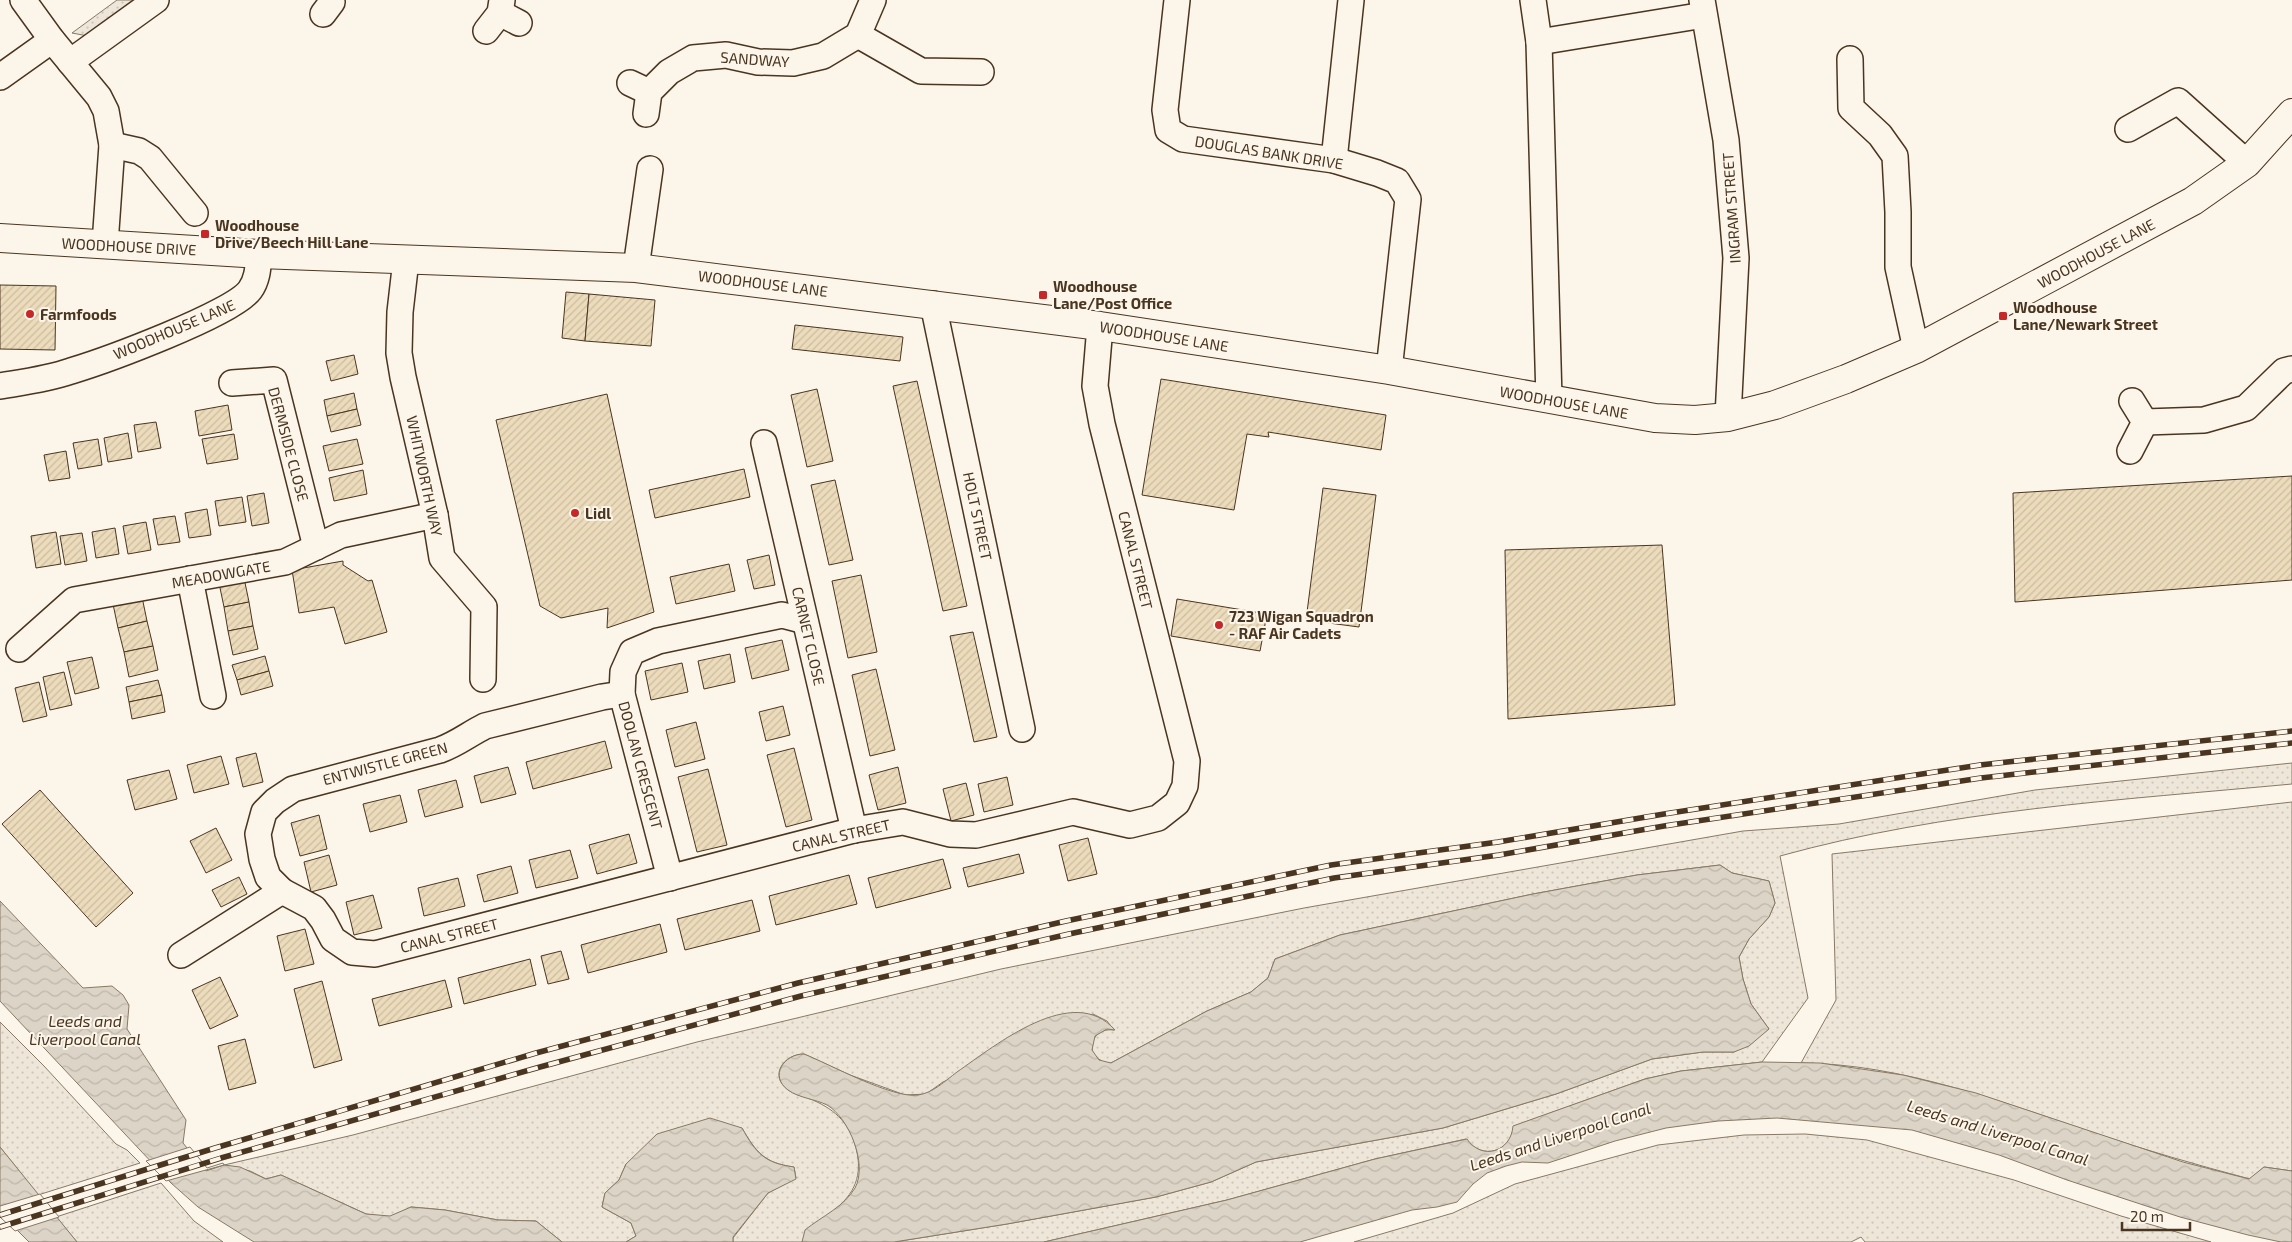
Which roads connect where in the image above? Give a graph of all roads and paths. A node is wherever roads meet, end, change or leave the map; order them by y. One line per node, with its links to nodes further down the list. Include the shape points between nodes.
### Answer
1 (23, 0): 9 (street)
2 (156, 0): 12 (street)
3 (873, 0): 8 (street)
4 (1177, 0): 19 (street, DOUGLAS BANK DRIVE, via 1165,110 1168,130 1183,139)
5 (1352, 0): 19 (street)
6 (1533, 0): 10 (street)
7 (1703, 8): 10 (street); 37 (street, INGRAM STREET, via 1726,140 1736,258)
8 (858, 35): 13 (street, via 921,71); 15 (street, SANDWAY, via 823,56 793,62 758,62 726,55 694,58 669,72)
9 (52, 40): 12 (street); 14 (street)
10 (1539, 42): 35 (street)
11 (1850, 59): 30 (street, via 1851,108 1880,134 1895,156 1898,266)
12 (70, 62): 18 (street, via 99,97 106,111)
13 (981, 72)
14 (0, 77)
15 (641, 96)
16 (2292, 113): 20 (main road, WOODHOUSE LANE)
17 (2128, 129): 20 (street, via 2178,101)
18 (112, 145): 22 (street, via 139,151 150,158); 24 (street)
19 (1334, 160): 32 (street, DOUGLAS BANK DRIVE, via 1397,181 1408,199)
20 (2247, 164): 30 (main road, WOODHOUSE LANE, via 2193,201)
21 (650, 169): 27 (street)
22 (195, 213)
23 (0, 238): 24 (main road, WOODHOUSE DRIVE)
24 (105, 244): 25 (main road, WOODHOUSE DRIVE)
25 (259, 254): 26 (main road, WOODHOUSE LANE); 34 (street, WOODHOUSE LANE, via 257,277 250,290 240,301 199,322 70,372)
26 (406, 260): 27 (main road, WOODHOUSE LANE); 41 (street, WHITWORTH WAY, via 399,353)
27 (636, 268): 28 (main road, WOODHOUSE LANE)
28 (933, 304): 29 (main road, WOODHOUSE LANE); 49 (street, HOLT STREET)
29 (1100, 326): 32 (main road, WOODHOUSE LANE); 50 (street, CANAL STREET, via 1095,386 1102,424 1187,761 1185,786 1177,803 1158,818 1130,825 1073,812 976,835 950,834 903,822)
30 (1916, 350): 37 (main road, WOODHOUSE LANE, via 1775,405)
31 (2292, 369): 38 (street, via 2284,371 2246,408 2204,420)
32 (1389, 370): 35 (main road, WOODHOUSE LANE)
33 (232, 383): 42 (street, DERMSIDE CLOSE, via 274,380)
34 (0, 386)
35 (1549, 399): 37 (main road, WOODHOUSE LANE, via 1655,418 1695,420)
36 (2132, 401): 38 (street)
37 (1728, 417)
38 (2145, 422): 40 (street)
39 (764, 443): 44 (street, CARNET CLOSE)
40 (2130, 451)
41 (435, 515): 42 (street, MEADOWGATE, via 341,535); 46 (street, WHITWORTH WAY, via 442,558 484,607)
42 (316, 547): 43 (street, MEADOWGATE, via 285,562)
43 (190, 579): 45 (street, MEADOWGATE, via 74,600); 48 (street)
44 (805, 621): 47 (street, DOOLAN CRESCENT, via 782,615 658,641 632,652 623,672); 50 (street, CARNET CLOSE)
45 (19, 649)
46 (483, 679)
47 (622, 694): 51 (street, DOOLAN CRESCENT); 52 (street, ENTWISTLE GREEN, via 485,726 468,734 458,744 440,750 293,789 264,812 258,834 268,877)
48 (214, 696)
49 (1022, 729)
50 (854, 830): 51 (street, CANAL STREET)
51 (670, 878): 52 (street, CANAL STREET, via 375,954 352,952 333,939 314,908)
52 (282, 891): 53 (street)
53 (181, 955)

